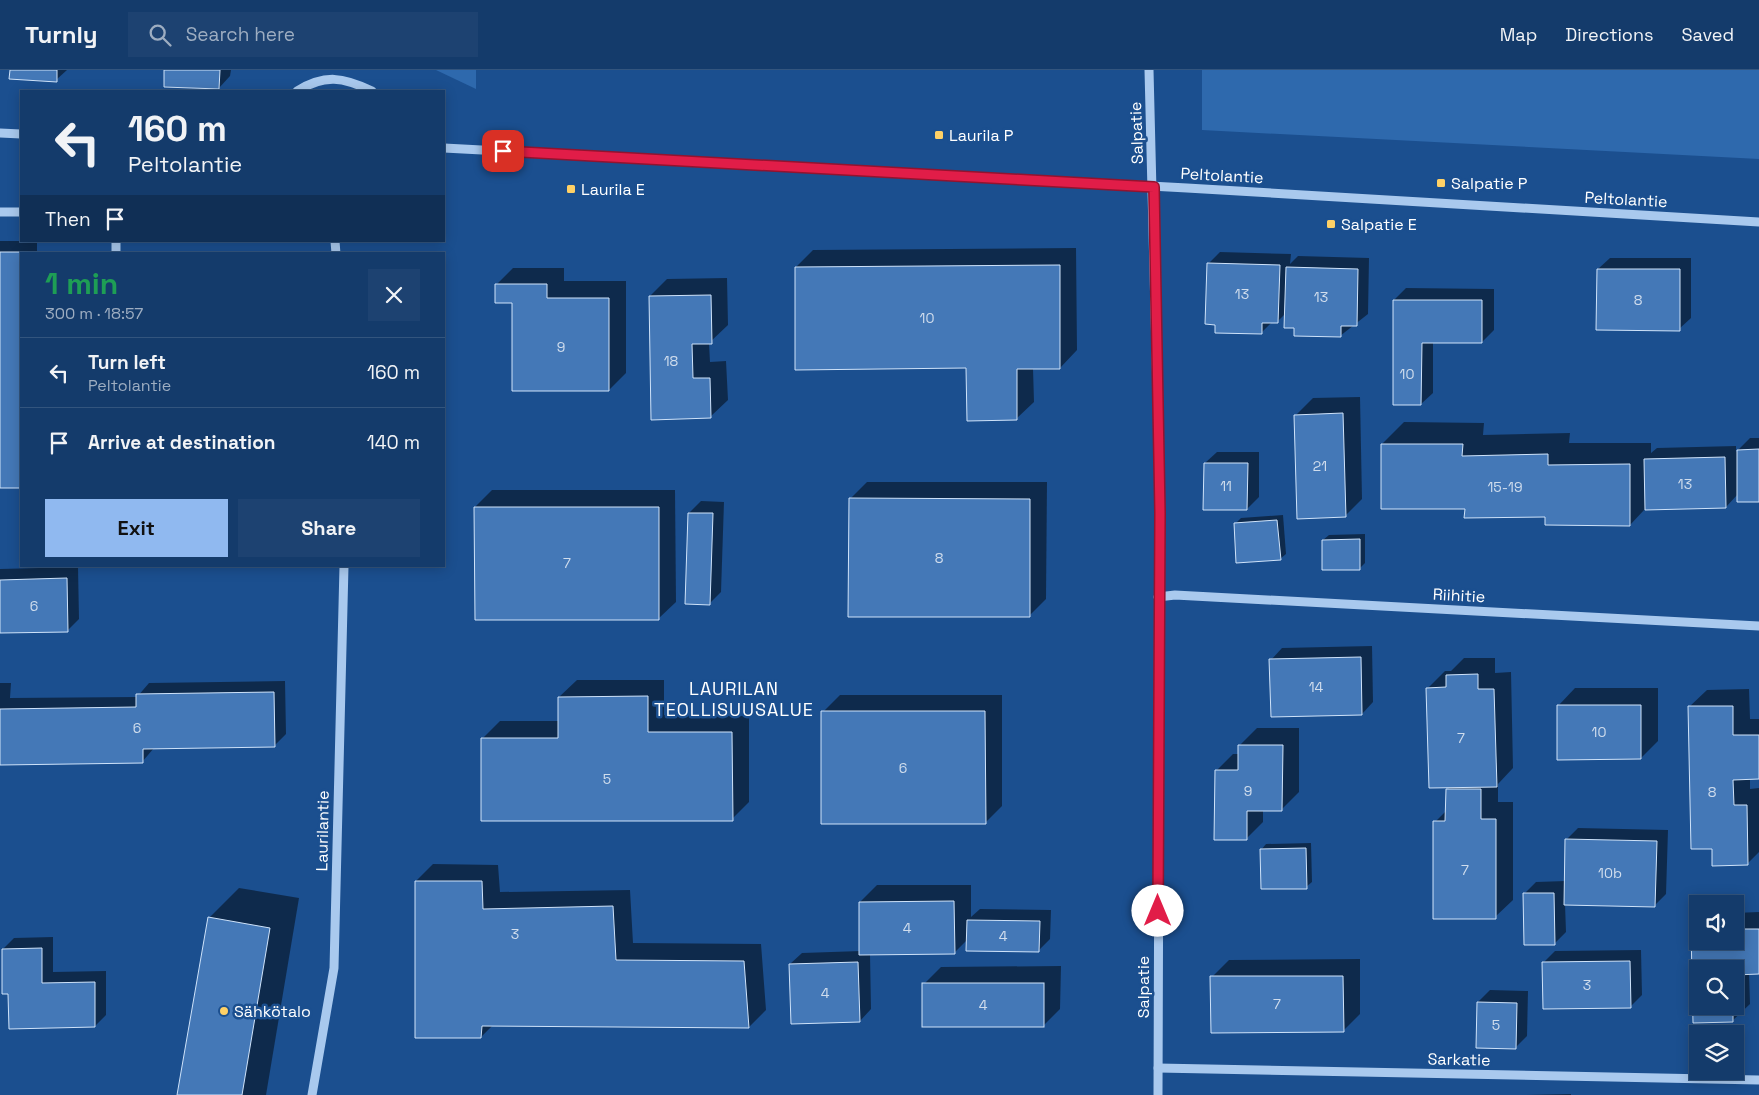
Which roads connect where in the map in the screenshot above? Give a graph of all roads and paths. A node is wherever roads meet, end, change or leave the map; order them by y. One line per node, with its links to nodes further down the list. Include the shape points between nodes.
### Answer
1 (1150, 70): 8 (street, Salpatie, via 1150,149)
2 (335, 74): 3 (street); 4 (street)
3 (298, 90)
4 (370, 90)
5 (0, 133): 6 (street)
6 (20, 134)
7 (445, 148): 8 (street, Peltolantie)
8 (1154, 187): 11 (street, Peltolantie); 13 (street, Salpatie, via 1160,513)
9 (0, 212): 10 (street)
10 (20, 212)
11 (1759, 222)
12 (344, 567): 17 (street, Laurilantie, via 334,968)
13 (1158, 597): 14 (street, Riihitie, via 1175,595); 15 (street, Salpatie)
14 (1759, 626)
15 (1158, 1068): 16 (street, Sarkatie); 18 (street, Salpatie)
16 (1759, 1080)
17 (312, 1095)
18 (1158, 1095)

